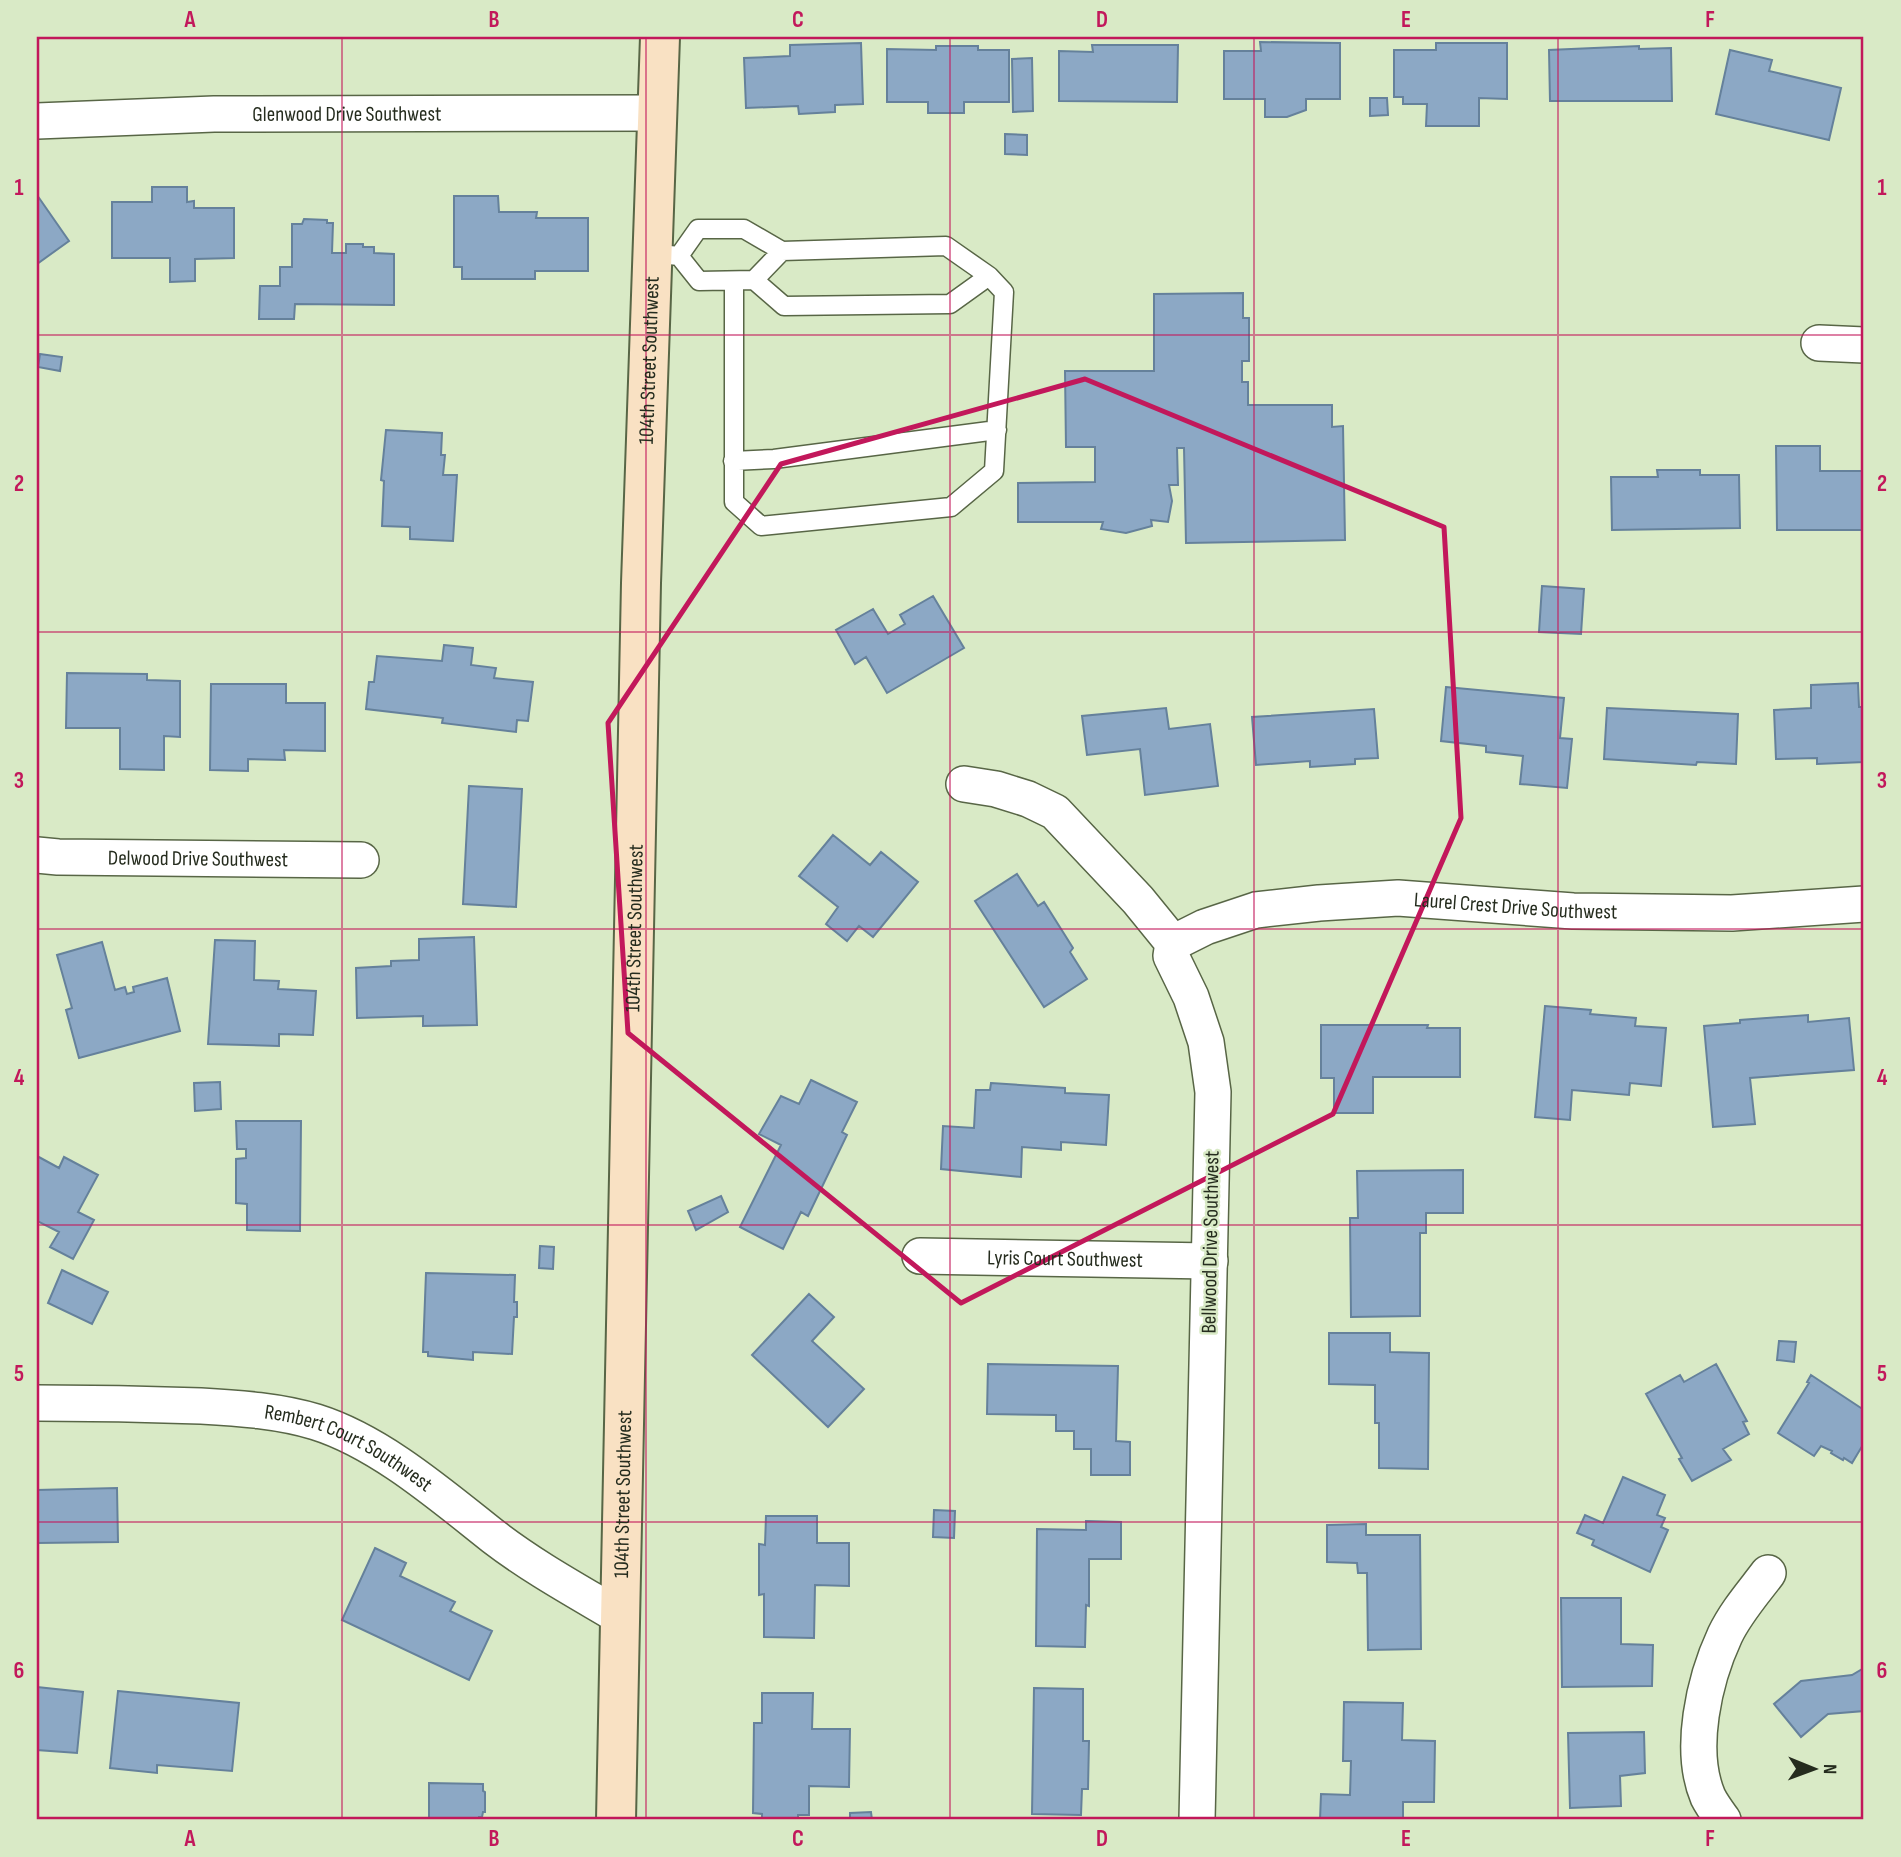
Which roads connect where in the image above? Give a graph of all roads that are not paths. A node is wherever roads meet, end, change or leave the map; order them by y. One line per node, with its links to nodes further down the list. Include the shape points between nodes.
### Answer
1 (660, 37): 2 (street, 104th Street Southwest)
2 (657, 113): 3 (street, Glenwood Drive Southwest, via 214,114); 5 (street, 104th Street Southwest)
3 (37, 121)
4 (782, 251): 5 (lane, via 744,229 698,229); 6 (lane, via 946,246); 7 (lane)
5 (665, 255): 8 (lane, via 699,281); 22 (street, 104th Street Southwest, via 640,597)
6 (989, 276): 7 (lane, via 950,304 784,306); 11 (lane, via 1004,292)
7 (754, 280): 8 (lane)
8 (734, 281): 12 (lane)
9 (1819, 344): 10 (street)
10 (1864, 345)
11 (997, 430): 12 (lane); 12 (lane, via 995,471 951,507 761,526 734,502)
12 (733, 461)
13 (964, 784): 17 (street, Bellwood Drive Southwest, via 996,789 1055,812)
14 (37, 855): 15 (street, Delwood Drive Southwest)
15 (360, 860)
16 (1864, 904): 17 (street, Laurel Crest Drive Southwest, via 1732,913 1573,911 1398,898 1255,910)
17 (1173, 943): 19 (street, Bellwood Drive Southwest, via 1171,956 1206,1042 1213,1092)
18 (919, 1256): 19 (street, Lyris Court Southwest)
19 (1210, 1261): 24 (street, Bellwood Drive Southwest)
20 (37, 1403): 22 (street, Rembert Court Southwest, via 247,1409 317,1422 363,1442 451,1501 495,1538)
21 (1768, 1573): 25 (street, via 1725,1636 1700,1719 1698,1753 1708,1797)
22 (619, 1616): 23 (street, 104th Street Southwest)
23 (616, 1820)
24 (1197, 1820)
25 (1723, 1820)

